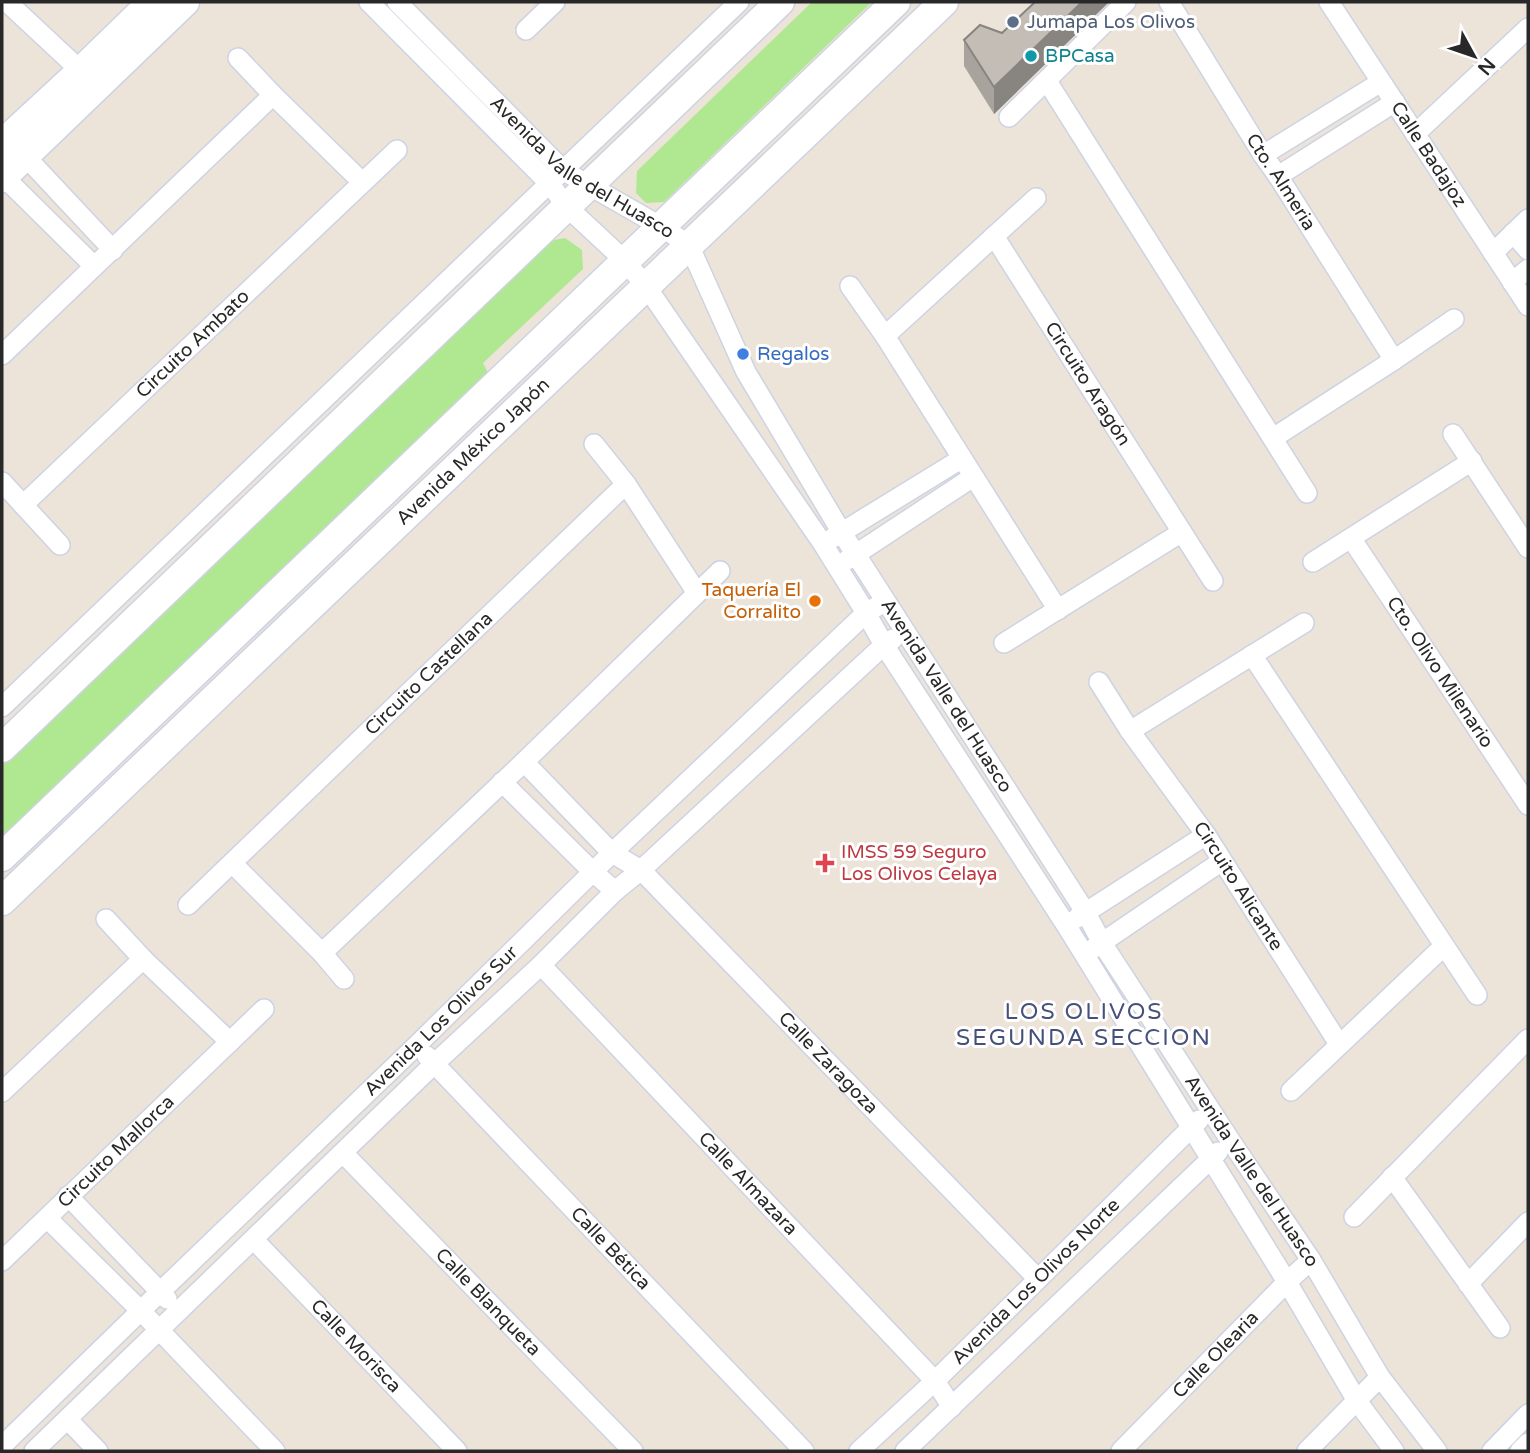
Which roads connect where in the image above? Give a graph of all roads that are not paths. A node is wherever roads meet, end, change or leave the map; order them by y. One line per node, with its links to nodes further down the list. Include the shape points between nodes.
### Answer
1 (6, 2): 18 (street)
2 (152, 2): 18 (street)
3 (185, 2): 25 (street)
4 (369, 2): 32 (street, Avenida Valle del Huasco)
5 (397, 2): 32 (street, Avenida Valle del Huasco)
6 (555, 2): 15 (street)
7 (739, 2): 32 (street)
8 (780, 2): 31 (street)
9 (944, 2): 16 (street, Avenida México Japón)
10 (1126, 2): 19 (street)
11 (1169, 2): 27 (street, Cto. Almeria)
12 (894, 3): 16 (street); 35 (street, Avenida México Japón)
13 (1339, 6): 20 (street, Calle Badajoz)
14 (1528, 28): 24 (street)
15 (526, 30)
16 (915, 30): 38 (street, Avenida México Japón)
17 (238, 58): 21 (street)
18 (81, 71): 25 (street)
19 (1047, 81): 23 (street); 54 (street)
20 (1381, 82): 22 (street, Calle Badajoz); 27 (street)
21 (274, 95): 30 (street); 39 (street)
22 (1395, 102): 24 (street, Calle Badajoz); 28 (street)
23 (1009, 117)
24 (1415, 134): 41 (street, Calle Badajoz)
25 (13, 150): 29 (street); 39 (street)
26 (397, 150): 30 (street, Circuito Ambato)
27 (1263, 155): 28 (street, Cto. Almeria)
28 (1278, 176): 52 (street, Cto. Almeria)
29 (3, 177): 43 (street)
30 (362, 182): 62 (street, Circuito Ambato)
31 (588, 185): 32 (street); 35 (street, Avenida Valle del Huasco)
32 (560, 187): 42 (street, Avenida Valle del Huasco); 84 (street); 86 (street)
33 (1036, 198): 37 (street)
34 (1528, 219): 36 (street)
35 (660, 226): 38 (street, Avenida Valle del Huasco); 42 (street, Avenida México Japón)
36 (1513, 233): 40 (street); 41 (street)
37 (994, 236): 50 (street); 63 (street, Circuito Aragón)
38 (689, 245): 46 (street, Avenida México Japón); 64 (street, Avenida Valle del Huasco, via 746,372)
39 (113, 250): 43 (street)
40 (1528, 250)
41 (1493, 253): 45 (street, Calle Badajoz)
42 (624, 260): 46 (street, Avenida Valle del Huasco); 92 (street, Avenida México Japón)
43 (94, 266): 51 (street)
44 (1528, 269): 45 (street)
45 (1512, 282): 48 (street, Calle Badajoz)
46 (646, 286): 67 (street, Avenida Valle del Huasco); 98 (street, Avenida México Japón)
47 (850, 286): 50 (street)
48 (1528, 306)
49 (1454, 319): 52 (street)
50 (885, 336): 56 (street)
51 (2, 355)
52 (1394, 360): 54 (street)
53 (1453, 434): 57 (street)
54 (1272, 438): 61 (street)
55 (594, 444): 60 (street)
56 (961, 458): 58 (street); 64 (street)
57 (1472, 461): 65 (street); 68 (street)
58 (973, 477): 69 (street); 76 (street)
59 (2, 482): 62 (street)
60 (626, 484): 74 (street); 94 (street, Circuito Castellana)
61 (1307, 493)
62 (23, 505): 66 (street)
63 (1182, 532): 73 (street, Circuito Aragón); 76 (street)
64 (842, 533): 67 (street); 69 (street, Avenida Valle del Huasco)
65 (1351, 538): 70 (street); 89 (street, Cto. Olivo Milenario)
66 (60, 544)
67 (823, 544): 71 (street, Avenida Valle del Huasco)
68 (1528, 548)
69 (856, 555): 71 (street); 75 (street, Avenida Valle del Huasco)
70 (1313, 562)
71 (836, 566): 77 (street, Avenida Valle del Huasco)
72 (720, 571): 74 (street)
73 (1213, 581)
74 (697, 593): 87 (street)
75 (885, 601): 77 (street, Avenida Los Olivos Sur); 79 (street, Avenida Valle del Huasco)
76 (1058, 610): 80 (street)
77 (866, 613): 81 (street, Avenida Valle del Huasco); 91 (street, Avenida Los Olivos Sur)
78 (1304, 623): 82 (street)
79 (905, 631): 81 (street, Avenida Los Olivos Sur); 100 (street, Avenida Valle del Huasco)
80 (1004, 643)
81 (884, 645): 95 (street, Avenida Los Olivos Sur); 102 (street, Avenida Valle del Huasco)
82 (1252, 655): 85 (street); 104 (street)
83 (1099, 682): 85 (street, Circuito Alicante)
84 (2, 707)
85 (1130, 731): 90 (street, Circuito Alicante)
86 (2, 748)
87 (524, 762): 88 (street); 91 (street)
88 (502, 782): 96 (street); 105 (street)
89 (1528, 805)
90 (1206, 835): 93 (street, Circuito Alicante); 100 (street)
91 (612, 853): 95 (street, Calle Zaragoza); 96 (street, Avenida Los Olivos Sur)
92 (2, 857)
93 (1222, 861): 103 (street); 114 (street, Circuito Alicante)
94 (232, 863): 99 (street, Circuito Castellana); 105 (street)
95 (641, 870): 97 (street, Avenida Los Olivos Sur); 132 (street, Calle Zaragoza)
96 (593, 872): 97 (street); 115 (street, Avenida Los Olivos Sur)
97 (615, 891): 108 (street, Avenida Los Olivos Sur)
98 (2, 901)
99 (188, 905)
100 (1086, 913): 102 (street); 103 (street, Avenida Valle del Huasco)
101 (106, 919): 107 (street)
102 (1066, 925): 106 (street, Avenida Valle del Huasco)
103 (1102, 943): 106 (street); 119 (street, Avenida Valle del Huasco)
104 (1444, 946): 110 (street); 114 (street)
105 (322, 953): 109 (street)
106 (1084, 955): 120 (street, Avenida Valle del Huasco)
107 (143, 959): 113 (street); 118 (street)
108 (541, 965): 116 (street, Avenida Los Olivos Sur); 141 (street, Calle Almazara)
109 (344, 979)
110 (1477, 995)
111 (264, 1009): 113 (street, Circuito Mallorca)
112 (1528, 1039): 124 (street)
113 (230, 1042): 125 (street, Circuito Mallorca)
114 (1339, 1044): 117 (street)
115 (417, 1045): 116 (street, Calle Bética); 135 (street, Avenida Los Olivos Sur)
116 (434, 1064): 122 (street, Avenida Los Olivos Sur); 153 (street, Calle Bética)
117 (1292, 1091)
118 (2, 1092)
119 (1210, 1110): 120 (street, Avenida Los Olivos Norte); 121 (street, Avenida Valle del Huasco)
120 (1191, 1128): 123 (street, Avenida Valle del Huasco); 132 (street, Avenida Los Olivos Norte)
121 (1230, 1140): 123 (street, Avenida Los Olivos Norte); 130 (street, Avenida Valle del Huasco)
122 (343, 1153): 129 (street, Avenida Los Olivos Sur); 152 (street, Calle Blanqueta)
123 (1210, 1159): 133 (street, Avenida Valle del Huasco); 143 (street, Avenida Los Olivos Norte)
124 (1392, 1177): 127 (street); 134 (street)
125 (68, 1196): 126 (street, Circuito Mallorca); 135 (street)
126 (47, 1217): 131 (street, Circuito Mallorca); 136 (street)
127 (1354, 1217)
128 (1528, 1222): 134 (street)
129 (254, 1240): 137 (street, Avenida Los Olivos Sur); 151 (street, Calle Morisca)
130 (1311, 1260): 133 (street, Calle Olearia); 140 (street, Avenida Valle del Huasco)
131 (2, 1261)
132 (1038, 1279): 141 (street, Avenida Los Olivos Norte)
133 (1287, 1282): 142 (street, Avenida Valle del Huasco); 156 (street, Calle Olearia)
134 (1468, 1284): 138 (street)
135 (160, 1292): 136 (street, Avenida Los Olivos Sur); 137 (street)
136 (141, 1311): 139 (street); 147 (street, Avenida Los Olivos Sur)
137 (178, 1311): 139 (street, Avenida Los Olivos Sur)
138 (1500, 1328)
139 (158, 1330): 145 (street, Avenida Los Olivos Sur); 150 (street)
140 (1380, 1377): 142 (street); 159 (street, Avenida Valle del Huasco)
141 (935, 1381): 143 (street, Calle Almazara); 154 (street, Avenida Los Olivos Norte)
142 (1357, 1401): 157 (street); 158 (street, Avenida Valle del Huasco)
143 (952, 1407): 155 (street, Avenida Los Olivos Norte)
144 (1528, 1414): 160 (street)
145 (68, 1420): 148 (street, Avenida Los Olivos Sur); 149 (street)
146 (1528, 1443): 161 (street)
147 (2, 1446)
148 (34, 1451)
149 (98, 1451)
150 (275, 1451)
151 (457, 1451)
152 (633, 1451)
153 (804, 1451)
154 (859, 1451)
155 (905, 1451)
156 (1121, 1451)
157 (1307, 1451)
158 (1394, 1451)
159 (1437, 1451)
160 (1492, 1451)
161 (1520, 1451)

